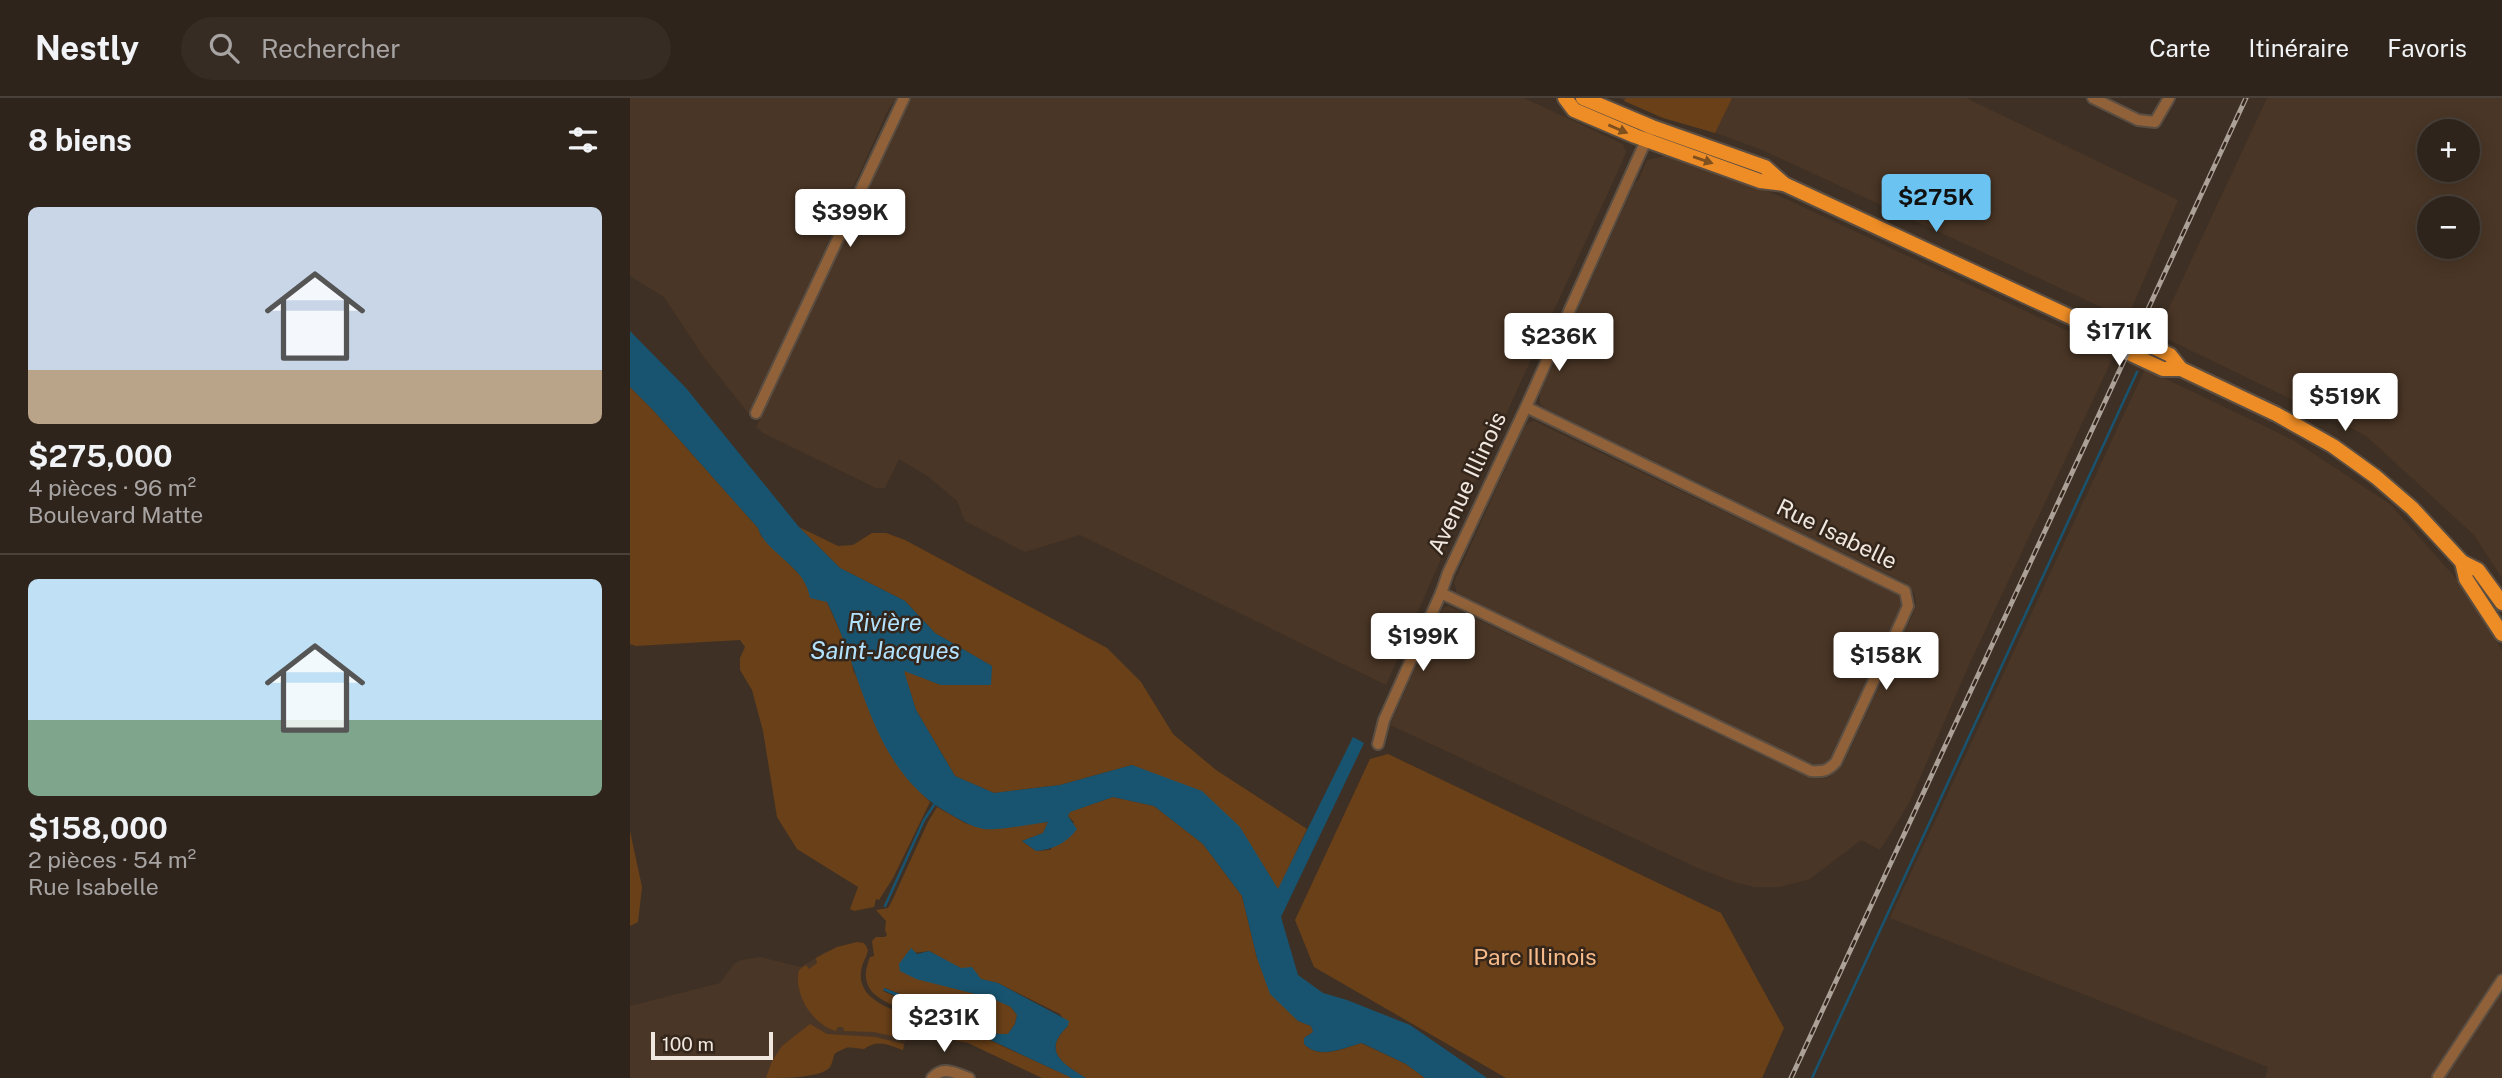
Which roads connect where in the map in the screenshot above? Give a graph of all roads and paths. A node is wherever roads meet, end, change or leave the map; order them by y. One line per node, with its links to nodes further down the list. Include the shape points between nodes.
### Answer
1 (904, 98): 8 (street)
2 (1565, 98): 6 (main road, one-way to 6, via 1574,110)
3 (1583, 98): 6 (main road)
4 (2093, 98): 5 (street, via 2137,120 2155,122)
5 (2169, 98)
6 (1649, 133): 7 (street, Avenue Illinois); 9 (main road, via 1765,167 1784,184 2073,318 2097,321 2169,355 2181,369 2282,417 2342,452 2412,508)
7 (1526, 407): 10 (street, Avenue Illinois); 10 (street, Rue Isabelle, via 1905,591 1908,606 1900,624 1836,762 1822,772 1811,771)
8 (756, 413)
9 (2462, 562): 11 (main road, via 2478,570); 12 (main road, via 2466,579)
10 (1441, 593): 13 (street, Avenue Illinois, via 1384,720)
11 (2502, 603)
12 (2502, 634)
13 (1378, 744)
14 (2502, 980): 15 (street)
15 (2438, 1077)
16 (932, 1078): 17 (street, via 946,1070)
17 (969, 1078)

